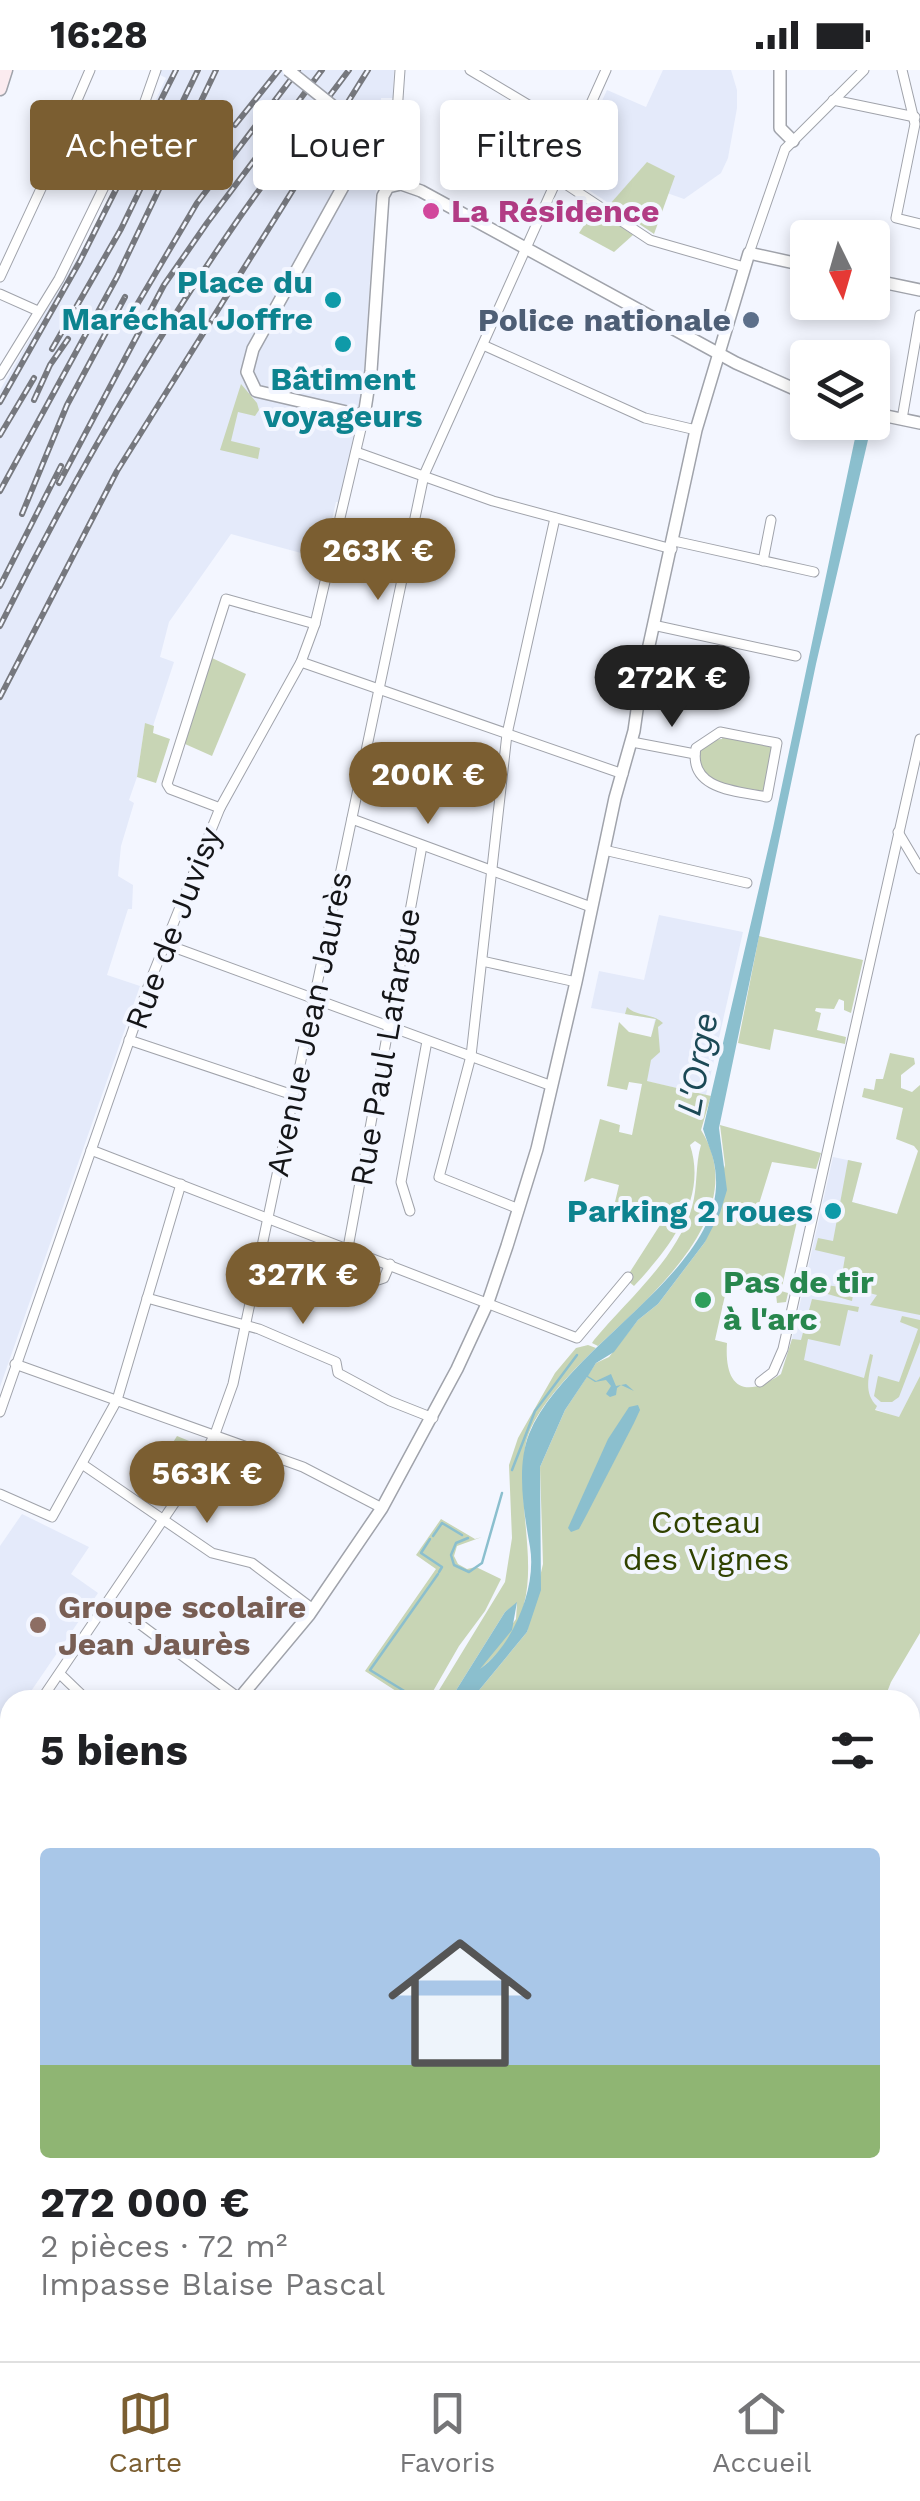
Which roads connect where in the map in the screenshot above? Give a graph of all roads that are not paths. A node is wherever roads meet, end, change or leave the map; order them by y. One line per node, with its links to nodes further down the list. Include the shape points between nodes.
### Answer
1 (6, 70): 11 (main road); 12 (main road)
2 (90, 70): 28 (street)
3 (156, 70): 32 (street, via 101,195)
4 (288, 70): 38 (street, bridge, via 359,127 366,143 253,349 248,378 263,394)
5 (400, 70): 13 (street)
6 (470, 70): 14 (street)
7 (606, 70): 15 (street, Avenue Jean Jaurès)
8 (780, 70): 18 (street, via 780,128)
9 (864, 70): 16 (street)
10 (902, 70): 17 (street)
11 (0, 79)
12 (0, 89)
13 (398, 100)
14 (520, 100)
15 (592, 100)
16 (833, 100): 17 (street); 18 (street)
17 (915, 118): 23 (street, via 896,218)
18 (792, 141): 25 (street)
19 (386, 190): 38 (street)
20 (413, 190): 24 (street)
21 (553, 190): 24 (street, Avenue Jean Jaurès)
22 (575, 190): 27 (street, via 650,240)
23 (920, 224)
24 (526, 248): 34 (street, Avenue Jean Jaurès); 35 (street)
25 (748, 254): 26 (street); 27 (street)
26 (790, 262)
27 (744, 268): 35 (street)
28 (0, 277)
29 (890, 284): 30 (street)
30 (920, 290)
31 (0, 294): 32 (street)
32 (38, 312): 36 (street)
33 (920, 315): 40 (street)
34 (483, 345): 42 (street, via 646,418); 44 (street, Avenue Jean Jaurès)
35 (718, 352): 37 (street); 42 (street)
36 (0, 375)
37 (790, 388)
38 (364, 416): 43 (street, Rue de Juvisy)
39 (890, 417): 40 (street)
40 (902, 420): 41 (street)
41 (920, 423)
42 (696, 430): 47 (street)
43 (356, 452): 44 (street); 50 (street, Rue de Juvisy)
44 (424, 478): 45 (street); 54 (street, Avenue Jean Jaurès)
45 (555, 518): 47 (street); 55 (street)
46 (771, 520): 48 (street)
47 (673, 545): 48 (street); 51 (street)
48 (762, 561): 49 (street)
49 (814, 572)
50 (315, 624): 53 (street, Rue de Juvisy); 60 (street, via 226,599 166,784)
51 (653, 625): 52 (street); 57 (street)
52 (796, 656)
53 (301, 662): 54 (street); 60 (street, Rue de Juvisy)
54 (379, 690): 55 (street); 61 (street, Avenue Jean Jaurès)
55 (508, 734): 59 (street); 66 (street)
56 (920, 739): 62 (street)
57 (632, 742): 58 (street); 59 (street)
58 (694, 754): 58 (street, via 697,770 711,785 767,797 778,743 720,732)
59 (623, 774): 64 (street)
60 (220, 808): 69 (street, Rue de Juvisy)
61 (352, 819): 63 (street); 72 (street, Avenue Jean Jaurès)
62 (898, 832): 65 (street); 91 (street, via 784,1349)
63 (422, 846): 66 (street); 73 (street, Rue Paul Lafargue)
64 (604, 850): 67 (street); 68 (street)
65 (920, 869)
66 (492, 871): 68 (street); 70 (street)
67 (747, 882)
68 (591, 906): 71 (street)
69 (165, 944): 72 (street); 74 (street, Rue de Juvisy)
70 (482, 961): 71 (street); 76 (street)
71 (576, 982): 77 (street)
72 (314, 999): 73 (street); 78 (street, Avenue Jean Jaurès)
73 (389, 1026): 75 (street); 84 (street, Rue Paul Lafargue)
74 (129, 1040): 78 (street); 79 (street, Rue de Juvisy)
75 (427, 1041): 76 (street); 82 (street, via 401,1182)
76 (471, 1056): 77 (street); 81 (street, via 439,1177)
77 (552, 1086): 81 (street)
78 (294, 1095): 83 (street, Avenue Jean Jaurès)
79 (91, 1150): 80 (street); 90 (street, Rue de Juvisy)
80 (182, 1184): 83 (street); 87 (street)
81 (519, 1210): 88 (street)
82 (410, 1211)
83 (268, 1218): 84 (street); 89 (street, Avenue Jean Jaurès)
84 (348, 1248): 85 (street); 85 (street, via 347,1268 380,1280)
85 (390, 1264): 88 (street)
86 (628, 1277): 88 (street, via 577,1338)
87 (147, 1298): 89 (street); 92 (street)
88 (488, 1302): 94 (street)
89 (246, 1326): 94 (street, via 336,1362 338,1373); 95 (street, Avenue Jean Jaurès)
90 (15, 1364): 92 (street); 93 (street, Rue de Juvisy)
91 (760, 1382)
92 (118, 1400): 95 (street); 96 (street)
93 (0, 1412)
94 (433, 1418): 98 (street)
95 (215, 1434): 98 (street, via 303,1467); 99 (street, Avenue Jean Jaurès)
96 (82, 1464): 97 (street, via 50,1518); 99 (street)
97 (0, 1494)
98 (382, 1508): 101 (street)
99 (164, 1522): 100 (street, Avenue Jean Jaurès); 101 (street, via 212,1553 252,1562)
100 (109, 1601): 102 (street, Avenue Jean Jaurès); 105 (street)
101 (313, 1610): 106 (street)
102 (60, 1674): 103 (street, Avenue Jean Jaurès); 104 (street)
103 (49, 1690)
104 (77, 1690)
105 (226, 1690)
106 (246, 1690)

